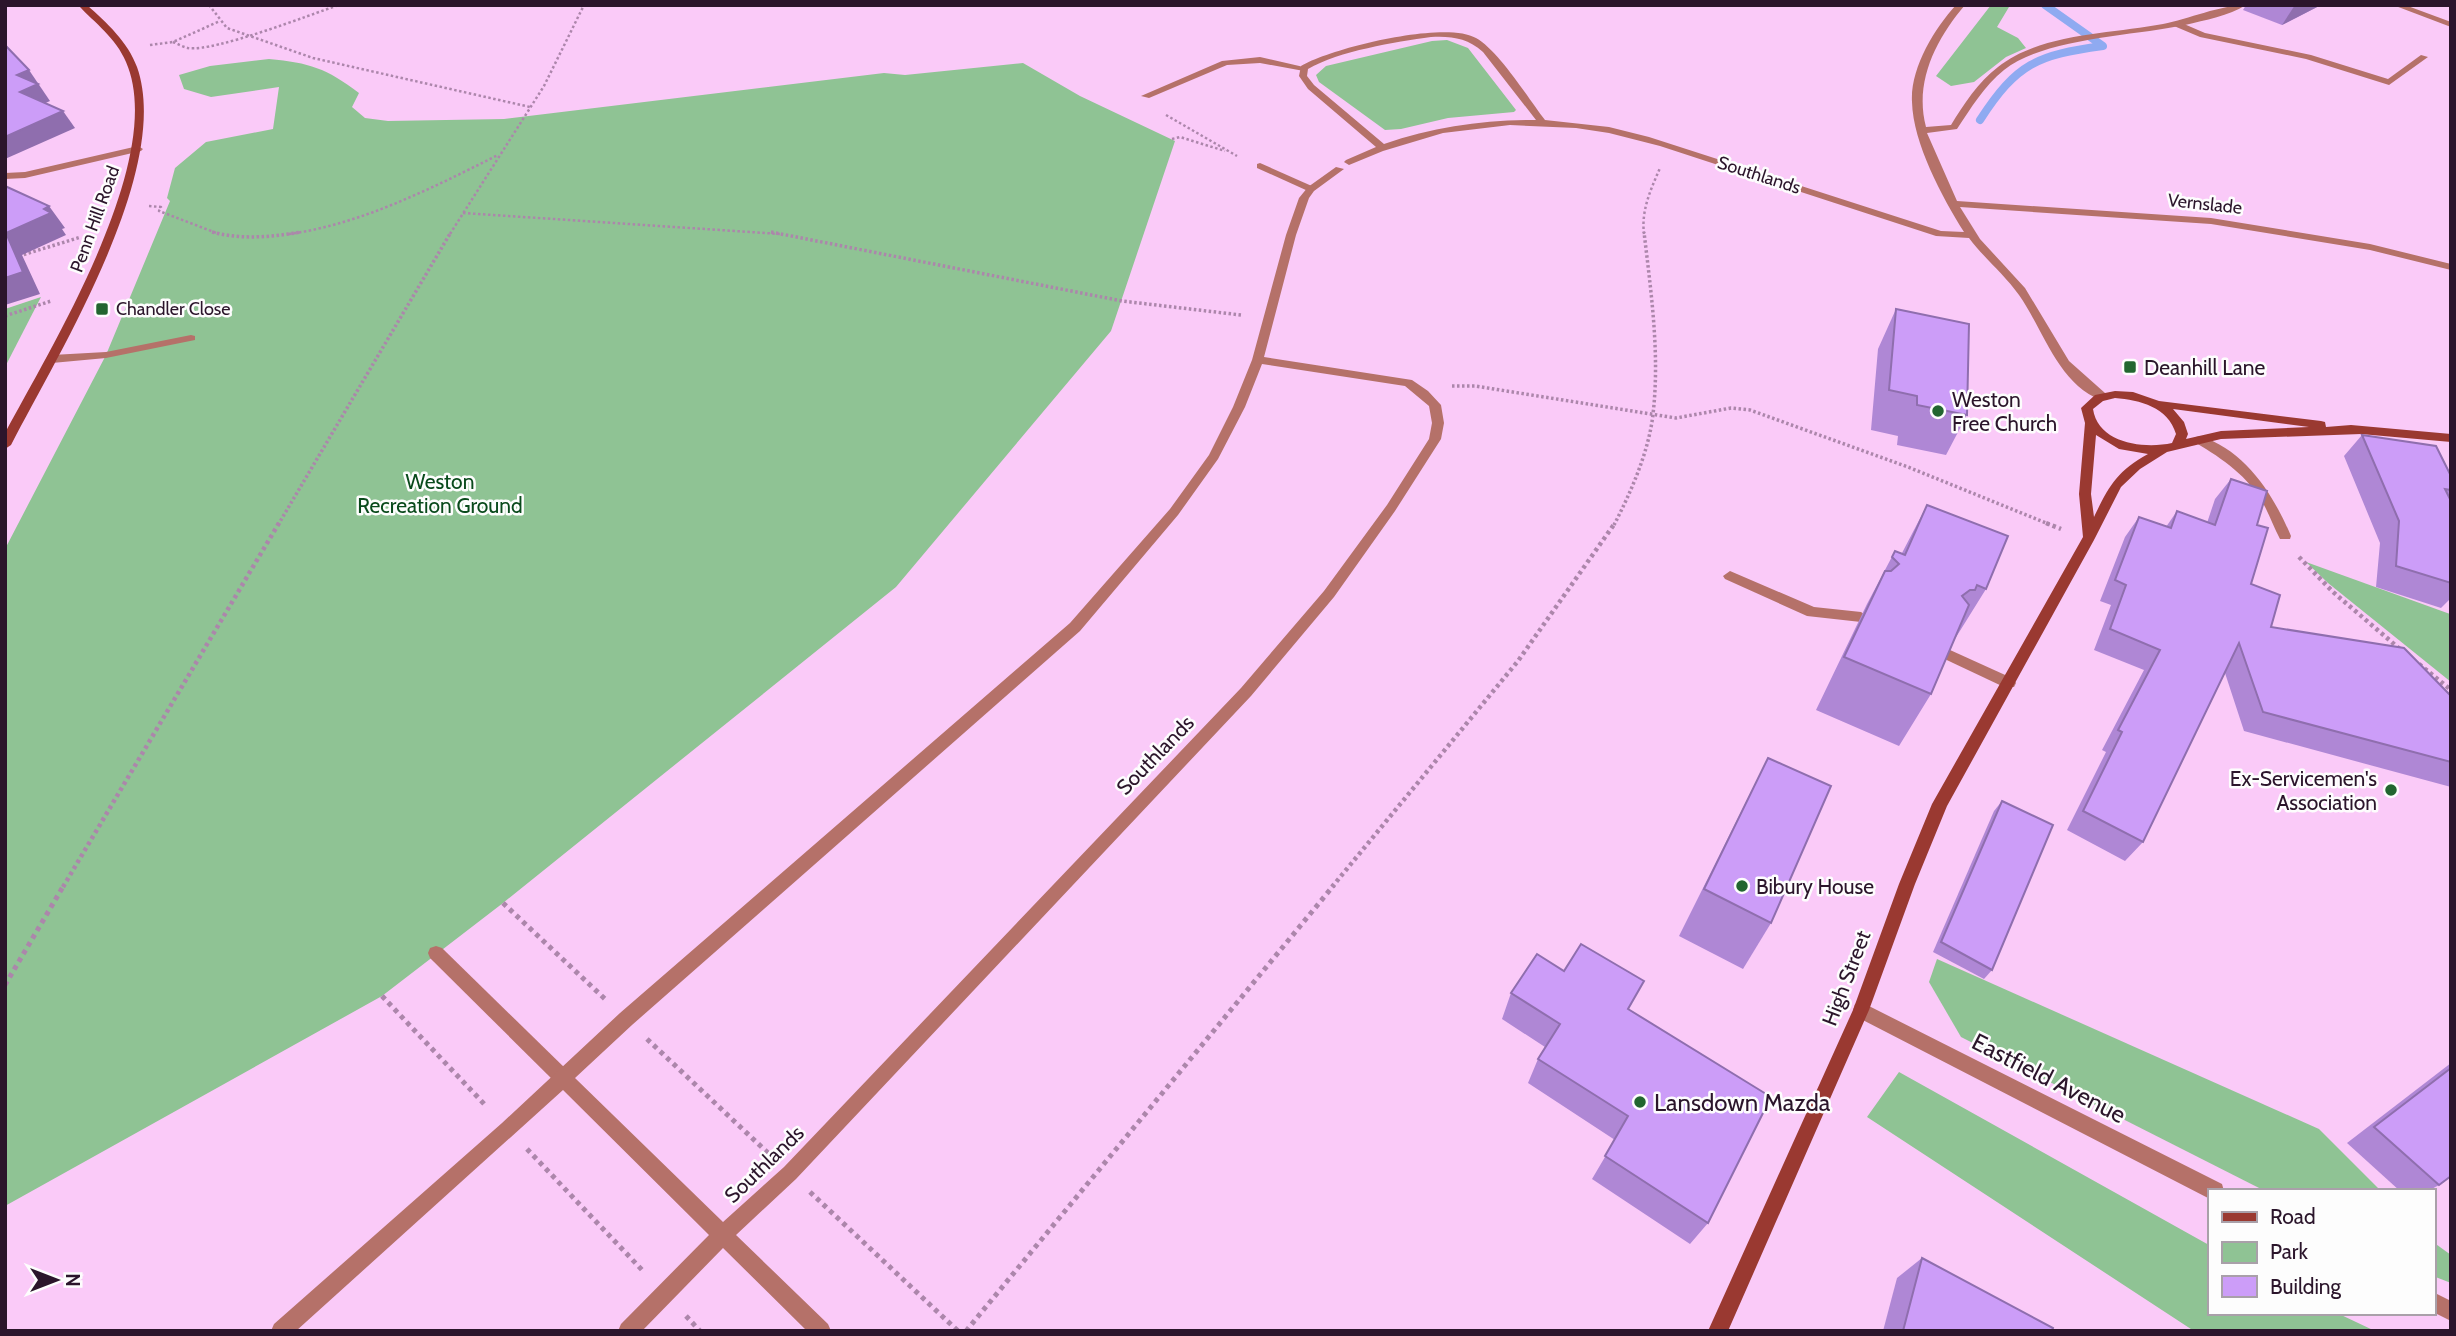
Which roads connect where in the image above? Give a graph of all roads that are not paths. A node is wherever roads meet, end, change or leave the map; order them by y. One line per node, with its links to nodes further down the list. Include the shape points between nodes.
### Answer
1 (82, 5): 14 (street, Penn Hill Road, via 111,32 134,71 141,121)
2 (1945, 5): 5 (street)
3 (2242, 5): 6 (street)
4 (2397, 5): 7 (street)
5 (1959, 7): 12 (street, via 1941,31 1922,72 1916,100)
6 (2177, 24): 8 (street, via 2203,35 2308,57 2389,82); 12 (street, via 2044,47 2018,57 1974,94 1954,127)
7 (2451, 25)
8 (2424, 57)
9 (1304, 68): 10 (street, via 1260,60 1225,63); 11 (street, via 1320,59 1431,34 1464,36 1486,50); 13 (street, via 1303,76 1311,87)
10 (1146, 96)
11 (1543, 123): 13 (street, Southlands, via 1455,127); 19 (street, Southlands, via 1608,130 1940,234)
12 (1921, 130): 18 (street)
13 (1382, 147): 17 (street, Southlands, via 1344,165)
14 (138, 149): 16 (street); 22 (street, Penn Hill Road, via 88,288)
15 (1260, 166): 17 (street)
16 (5, 176)
17 (1311, 189): 23 (street, Southlands, via 1291,235)
18 (1953, 204): 19 (street); 20 (street, Vernslade, via 2211,221 2334,240)
19 (1972, 235): 24 (street, via 2020,290 2063,361)
20 (2451, 267)
21 (191, 338): 22 (street, via 106,355)
22 (52, 359): 30 (street, Penn Hill Road)
23 (1258, 360): 41 (street, Southlands, via 1214,456 1174,512 1076,627); 43 (street, Southlands, via 1408,383 1435,405 1435,439 1329,594 1246,692 790,1173)
24 (2101, 396): 25 (street, via 2130,395); 26 (street, via 2087,408)
25 (2156, 404): 27 (street); 31 (street, via 2179,421 2182,440)
26 (2091, 423): 32 (street, via 2129,448); 34 (street, via 2085,494)
27 (2361, 430): 28 (street); 29 (street)
28 (2451, 438)
29 (2200, 439): 31 (street); 33 (street, via 2245,468 2271,503)
30 (6, 442)
31 (2176, 447): 32 (street)
32 (2161, 452): 34 (street, High Street, via 2116,485)
33 (2285, 536)
34 (2088, 539): 38 (street, High Street)
35 (1730, 576): 36 (street, via 1812,612)
36 (1861, 617)
37 (1939, 650): 38 (street)
38 (2009, 683): 40 (street, High Street, via 1940,804)
39 (436, 953): 41 (street)
40 (1861, 1010): 42 (street, Eastfield Avenue); 49 (street, High Street)
41 (563, 1078): 43 (street, Southlands); 46 (street, Southlands)
42 (2211, 1189)
43 (723, 1234): 47 (street, Southlands); 48 (street, Southlands)
44 (2435, 1304): 45 (street)
45 (2451, 1311)
46 (281, 1331)
47 (628, 1331)
48 (821, 1331)
49 (1718, 1331)

